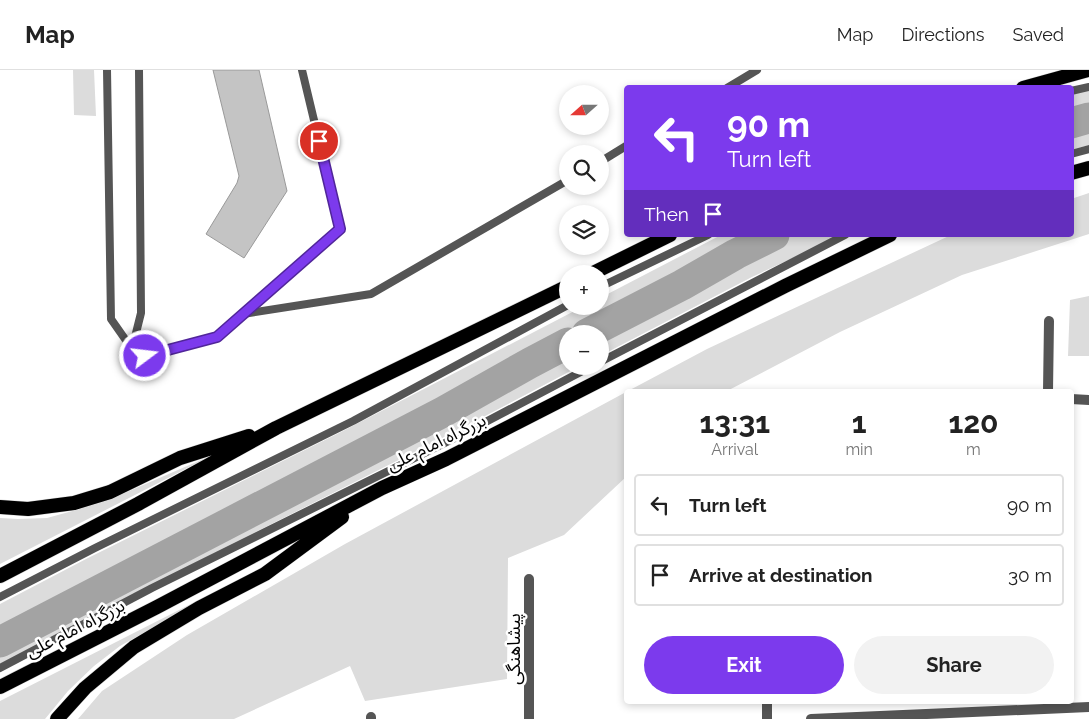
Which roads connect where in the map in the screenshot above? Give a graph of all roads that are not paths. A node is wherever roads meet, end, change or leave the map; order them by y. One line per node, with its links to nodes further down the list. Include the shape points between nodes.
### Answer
1 (107, 70): 29 (lane, via 111,319)
2 (139, 70): 29 (lane, via 141,314)
3 (302, 70): 27 (lane, via 340,229)
4 (757, 70): 8 (lane)
5 (1069, 70): 7 (highway)
6 (1088, 70): 7 (highway)
7 (1054, 78): 9 (highway)
8 (732, 85)
9 (1032, 85)
10 (1089, 87): 11 (lane)
11 (1074, 91)
12 (624, 147): 15 (lane)
13 (1089, 149): 14 (lane)
14 (1074, 153)
15 (609, 156)
16 (1089, 168): 17 (highway)
17 (1074, 172)
18 (559, 185): 27 (lane, via 371,294)
19 (666, 237): 23 (highway)
20 (704, 237): 24 (lane)
21 (841, 237): 30 (lane)
22 (886, 237): 36 (highway, بزرگراه امام علی, via 446,459)
23 (609, 265)
24 (609, 284)
25 (559, 290): 35 (highway)
26 (559, 310): 40 (lane, via 353,421)
27 (243, 314): 29 (lane, via 217,337 145,356)
28 (1049, 321): 32 (street)
29 (132, 349)
30 (609, 357)
31 (575, 375): 41 (lane)
32 (1048, 389)
33 (1074, 399): 34 (street)
34 (1089, 400)
35 (276, 428): 37 (highway, via 180,458 110,492 74,503 28,510); 38 (highway)
36 (382, 488): 42 (highway, بزرگراه امام علی); 46 (highway, via 265,574 198,608 134,647 85,688)
37 (0, 507)
38 (0, 576)
39 (529, 579): 47 (street, پیشاهنگی)
40 (0, 597)
41 (0, 668)
42 (0, 687)
43 (767, 704): 48 (street)
44 (1046, 705): 45 (street); 49 (street)
45 (1089, 708)
46 (57, 719)
47 (529, 719)
48 (767, 719)
49 (811, 719)

